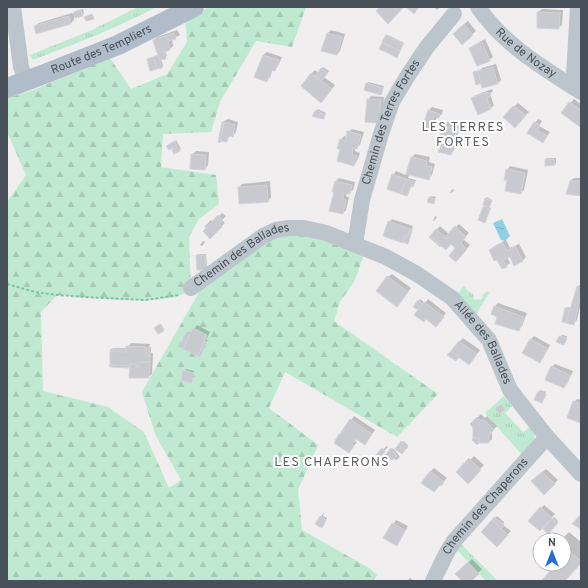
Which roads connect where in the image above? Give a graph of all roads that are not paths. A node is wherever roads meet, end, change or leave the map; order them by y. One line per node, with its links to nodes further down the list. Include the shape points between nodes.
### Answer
1 (13, 7): 7 (street)
2 (169, 7): 7 (main road, Route des Templiers)
3 (194, 7): 7 (main road, Route des Templiers, via 118,45)
4 (478, 7): 9 (street, Rue de Nozay, via 504,38 530,59)
5 (578, 7): 9 (street, via 574,76)
6 (454, 14): 10 (street, Chemin des Terres Fortes, via 427,47 392,102 362,200)
7 (19, 76): 8 (main road, Route des Templiers)
8 (7, 88)
9 (576, 89)
10 (355, 244): 11 (street, Chemin des Ballades, via 304,228 276,230 263,236); 12 (street, Allée des Ballades, via 417,274 452,298 489,340 510,390)
11 (191, 288)
12 (547, 438): 13 (street, Allée des Ballades); 14 (street, Chemin des Chaperons, via 454,541)
13 (581, 474)
14 (434, 581)

